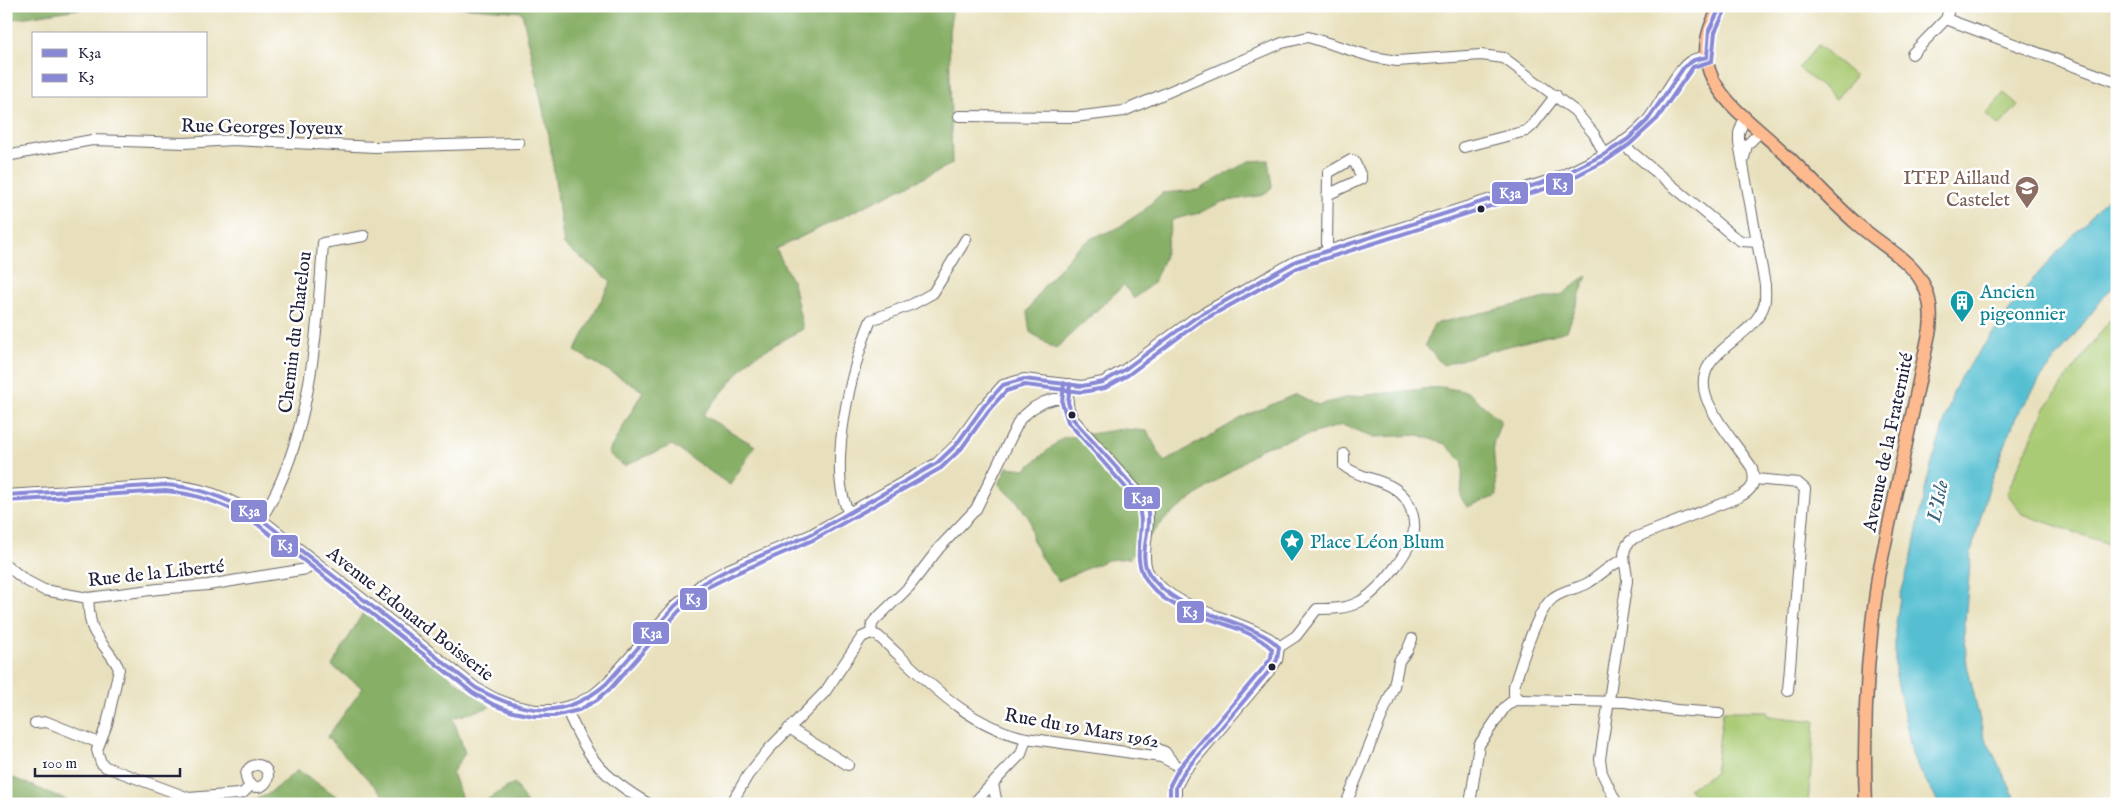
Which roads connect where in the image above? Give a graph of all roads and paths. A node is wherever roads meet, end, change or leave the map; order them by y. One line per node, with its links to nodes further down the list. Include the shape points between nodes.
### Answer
1 (1721, 6): 5 (main road, Avenue de la Fraternité, via 1709,26)
2 (1950, 6): 3 (street)
3 (1946, 19): 4 (street); 6 (street)
4 (1912, 54)
5 (1707, 57): 9 (main road, Avenue de la Fraternité, via 1718,92); 11 (street, Avenue Edouard Boisserie, via 1689,62 1646,122)
6 (2117, 82)
7 (1556, 95): 8 (street, via 1504,58 1481,55 1397,61 1373,58 1302,37 1118,112 1074,117); 13 (street, via 1526,131); 14 (street, via 1594,134)
8 (959, 116)
9 (1744, 118): 10 (main road, Avenue de la Fraternité); 16 (street, via 1739,133)
10 (1760, 132): 16 (street, via 1747,145); 59 (main road, Avenue de la Fraternité, via 1858,224 1916,271 1924,284 1932,314 1873,612 1867,690)
11 (1622, 142): 14 (street, Avenue Edouard Boisserie); 20 (street, via 1733,236 1741,241)
12 (519, 143): 15 (street, Rue Georges Joyeux, via 375,146 233,140 185,143 92,140)
13 (1464, 148)
14 (1604, 153): 21 (street, Avenue Edouard Boisserie, via 1557,178)
15 (6, 156)
16 (1743, 164): 20 (street)
17 (1327, 195): 21 (street)
18 (364, 236): 28 (street, Chemin du Chatelou, via 323,243 305,404 283,479)
19 (966, 240): 27 (street, via 933,293 871,320 850,384 844,426 840,471 842,493)
20 (1758, 242): 25 (street, via 1765,285 1764,305 1753,323 1714,356 1706,371 1704,388 1710,405 1752,468)
21 (1328, 251): 22 (street, Avenue Edouard Boisserie, via 1296,261 1195,318 1112,377 1082,386)
22 (1070, 384): 23 (street); 27 (street, Avenue Edouard Boisserie, via 1024,379 1003,385 942,458)
23 (1067, 399): 33 (street, via 1044,402 1020,419 976,509 940,547 909,587 875,620); 35 (street, via 1074,419 1143,500 1148,517 1146,565 1154,580 1181,600 1240,624 1273,640)
24 (1344, 454): 35 (street, via 1344,466 1348,470 1380,481 1406,499 1414,520 1412,536 1401,558 1360,602 1347,607 1317,609 1296,636)
25 (1755, 479): 29 (street, via 1752,489 1739,497 1634,538 1625,546); 36 (street, via 1798,483 1805,489)
26 (6, 494): 28 (street, Avenue Edouard Boisserie, via 126,486 189,486 224,497)
27 (849, 514): 39 (street, Avenue Edouard Boisserie, via 702,583 675,606 606,684 593,695)
28 (261, 520): 30 (street, Avenue Edouard Boisserie)
29 (1623, 560): 37 (street, via 1611,564 1584,585 1563,593 1548,604 1538,619 1514,686 1514,695); 38 (street, via 1627,581)
30 (314, 561): 32 (street, Rue de la Liberté, via 307,569 208,585); 39 (street, Avenue Edouard Boisserie, via 476,688 515,706 535,710)
31 (6, 565): 32 (street, Rue de la Liberté, via 44,590)
32 (88, 598): 44 (street, via 91,625 119,669 107,724)
33 (871, 633): 42 (street, via 862,638 825,692); 43 (street, Rue du 19 Mars 1962, via 961,710 1006,734)
34 (1412, 638): 56 (street, via 1399,661 1394,686)
35 (1279, 647): 48 (street, via 1277,660 1270,670)
36 (1788, 690)
37 (1521, 700): 38 (street); 57 (street, via 1514,700 1505,707 1479,745)
38 (1608, 701): 40 (street); 58 (street, via 1600,766)
39 (566, 708): 51 (street, via 578,737 596,764 623,789)
40 (1719, 713)
41 (35, 723): 44 (street, via 47,722)
42 (789, 728): 47 (street); 52 (street, via 748,775)
43 (1026, 738): 46 (street, Rue du 19 Mars 1962, via 1161,758); 49 (street, via 1021,754)
44 (99, 743): 50 (street, via 98,757 106,767 189,798 238,794)
45 (1156, 748): 46 (street, via 1165,752)
46 (1173, 763): 48 (street, Rue du 19 Mars 1962)
47 (848, 765)
48 (1184, 772): 55 (street, via 1176,787)
49 (993, 784): 53 (street); 54 (street)
50 (251, 785)
51 (649, 804)
52 (731, 804)
53 (973, 804)
54 (997, 804)
55 (1176, 804)
56 (1346, 804)
57 (1470, 804)
58 (1617, 804)
59 (1866, 804)

